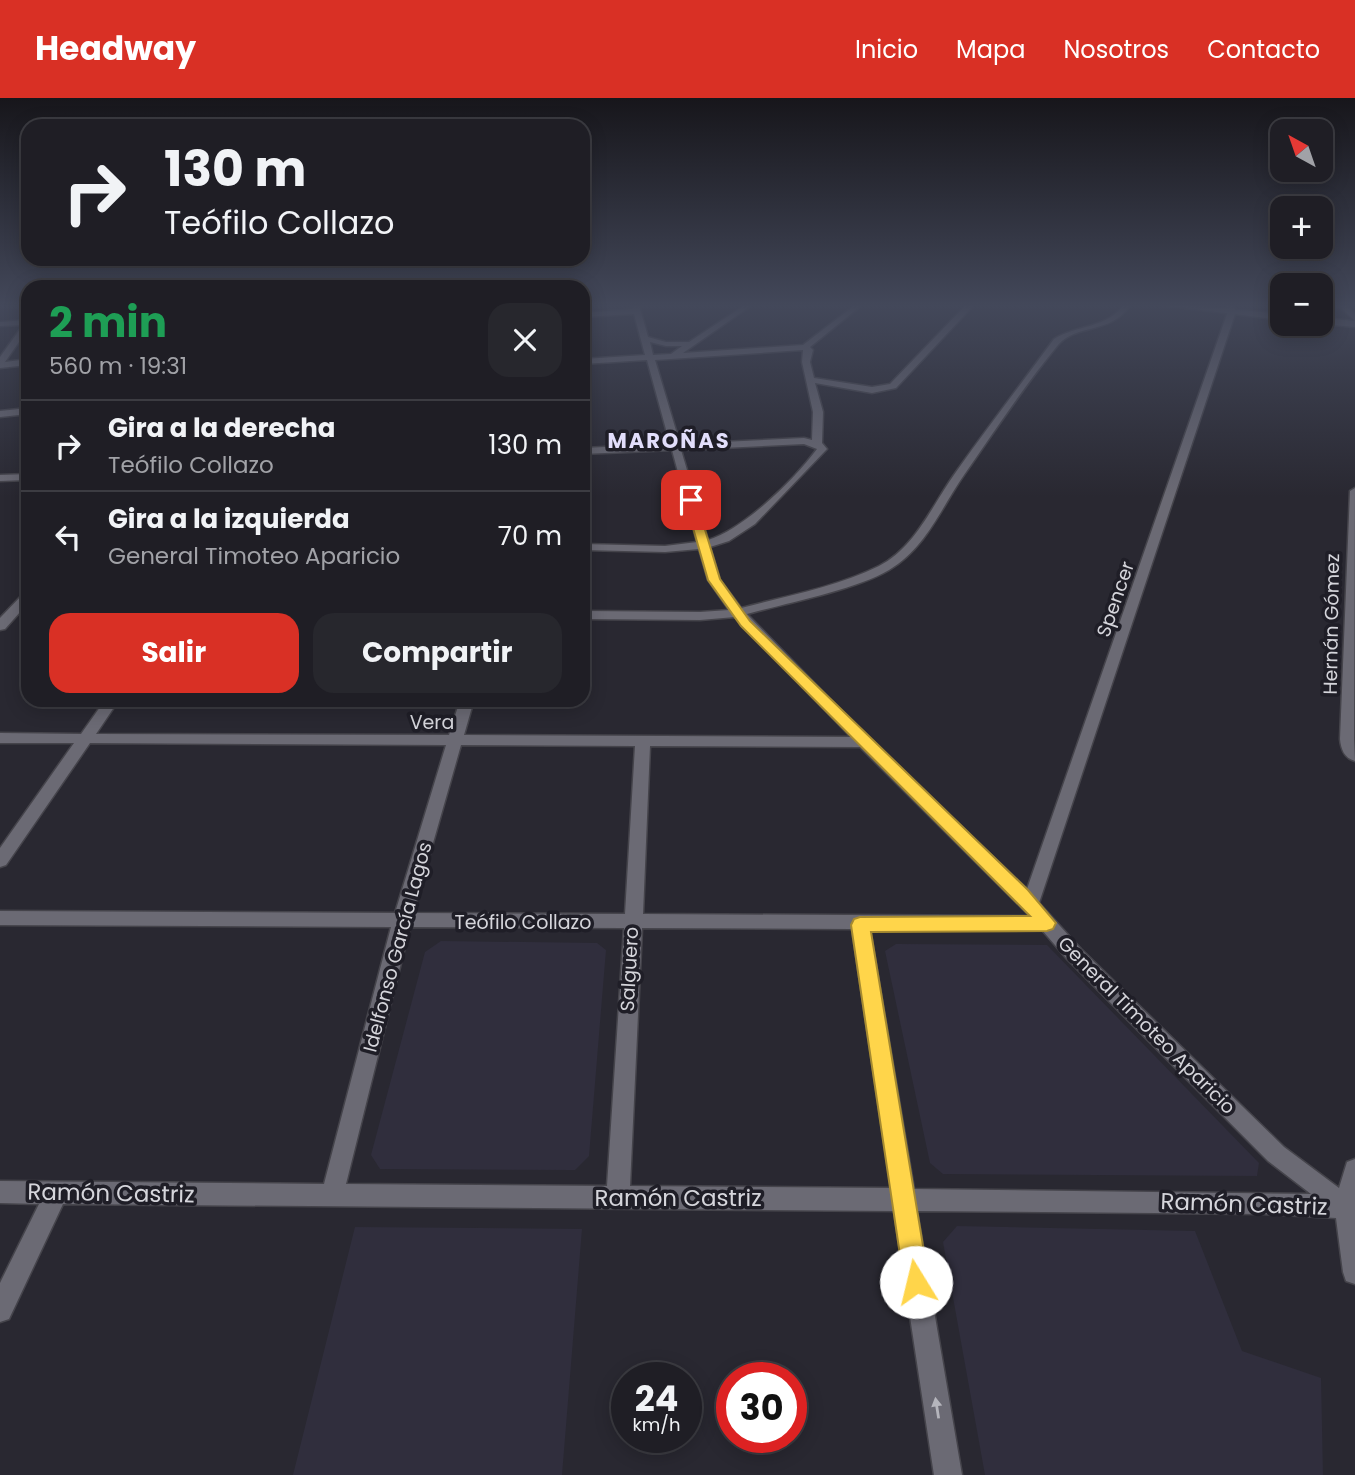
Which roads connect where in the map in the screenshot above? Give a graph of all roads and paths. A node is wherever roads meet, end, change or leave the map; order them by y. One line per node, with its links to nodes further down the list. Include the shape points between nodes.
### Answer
1 (808, 369): 6 (street)
2 (908, 369): 6 (street, via 892,386 872,390)
3 (1036, 369): 19 (street, via 926,528 898,558 845,583)
4 (1211, 369): 31 (street, Spencer)
5 (654, 370): 10 (street, General Timoteo Aparicio)
6 (812, 380): 9 (street)
7 (21, 412): 8 (street)
8 (0, 414)
9 (817, 444): 10 (street); 15 (street, via 821,452 742,530)
10 (676, 447): 11 (street); 15 (street, General Timoteo Aparicio)
11 (590, 451)
12 (21, 477): 13 (street)
13 (0, 478)
14 (1355, 491): 29 (street, Hernán Gómez, via 1347,739)
15 (703, 545): 16 (street); 19 (street, General Timoteo Aparicio, via 714,580)
16 (590, 547)
17 (21, 601): 18 (street)
18 (6, 613): 21 (street)
19 (737, 613): 20 (street); 28 (street, General Timoteo Aparicio)
20 (590, 615)
21 (0, 626)
22 (107, 707): 25 (street)
23 (465, 707): 26 (street, Idelfonso García Lagos)
24 (0, 738): 25 (street, Vera)
25 (85, 738): 26 (street, Vera); 30 (street)
26 (456, 741): 27 (street, Vera); 33 (street, Idelfonso García Lagos)
27 (643, 741): 28 (street, Vera); 34 (street, Salguero)
28 (864, 742): 31 (street, General Timoteo Aparicio)
29 (1355, 756)
30 (0, 861)
31 (1030, 904): 35 (street, General Timoteo Aparicio)
32 (0, 918): 33 (street, Teófilo Collazo)
33 (402, 921): 34 (street, Teófilo Collazo); 40 (street, Idelfonso García Lagos)
34 (632, 922): 36 (street, Teófilo Collazo); 41 (street, Salguero)
35 (1047, 923): 36 (street, Teófilo Collazo); 43 (street, General Timoteo Aparicio, via 1276,1154)
36 (860, 925): 42 (street)
37 (1355, 1170): 43 (street)
38 (0, 1192): 39 (street, Ramón Castriz)
39 (57, 1193): 40 (street, Ramón Castriz); 45 (street)
40 (332, 1196): 41 (street, Ramón Castriz)
41 (618, 1198): 42 (street, Ramón Castriz)
42 (903, 1199): 43 (street, Ramón Castriz); 46 (street, one-way to 42)
43 (1350, 1207): 44 (street)
44 (1355, 1272)
45 (0, 1310)
46 (948, 1475)

